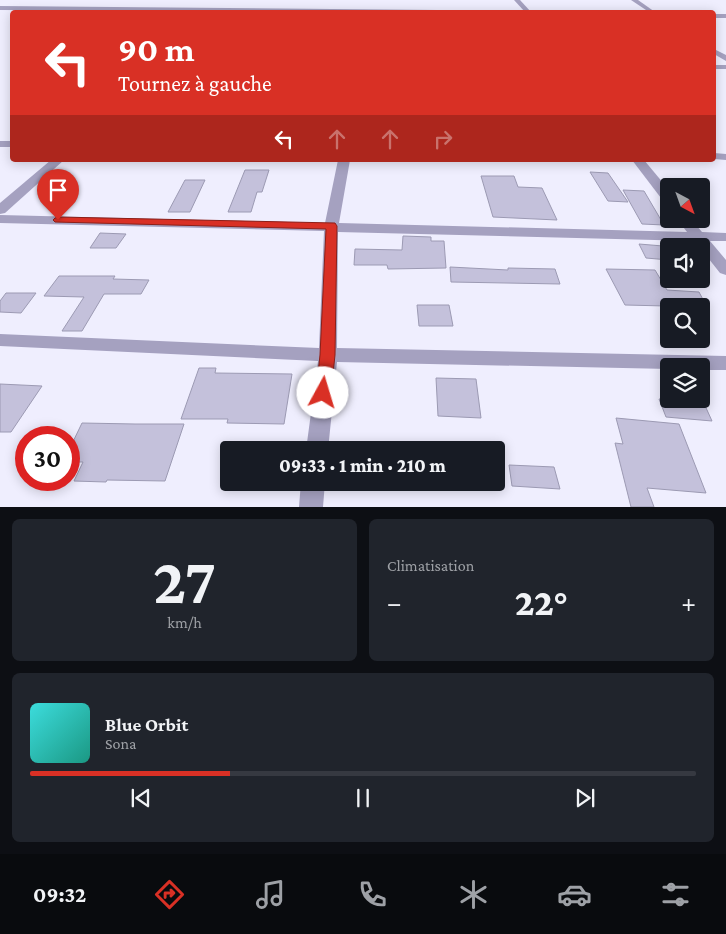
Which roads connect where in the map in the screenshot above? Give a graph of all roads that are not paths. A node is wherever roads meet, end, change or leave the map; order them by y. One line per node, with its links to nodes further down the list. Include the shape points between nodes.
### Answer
1 (84, 0): 7 (street)
2 (154, 0): 8 (street)
3 (226, 0): 9 (street)
4 (517, 0): 12 (street)
5 (634, 0): 13 (street)
6 (0, 8): 7 (street)
7 (71, 8): 8 (street)
8 (136, 10)
9 (214, 10)
10 (296, 10): 11 (street)
11 (371, 10)
12 (526, 10)
13 (649, 10)
14 (56, 162): 18 (street)
15 (344, 162): 20 (street)
16 (640, 162): 17 (street)
17 (660, 188)
18 (0, 210)
19 (0, 218): 20 (street)
20 (331, 226): 22 (street); 26 (street)
21 (691, 228): 22 (street)
22 (698, 236): 23 (street); 24 (street)
23 (726, 237)
24 (726, 270)
25 (0, 340): 26 (street)
26 (328, 355): 27 (street); 28 (street)
27 (726, 363)
28 (318, 441)
29 (312, 491): 30 (street)
30 (311, 506)

